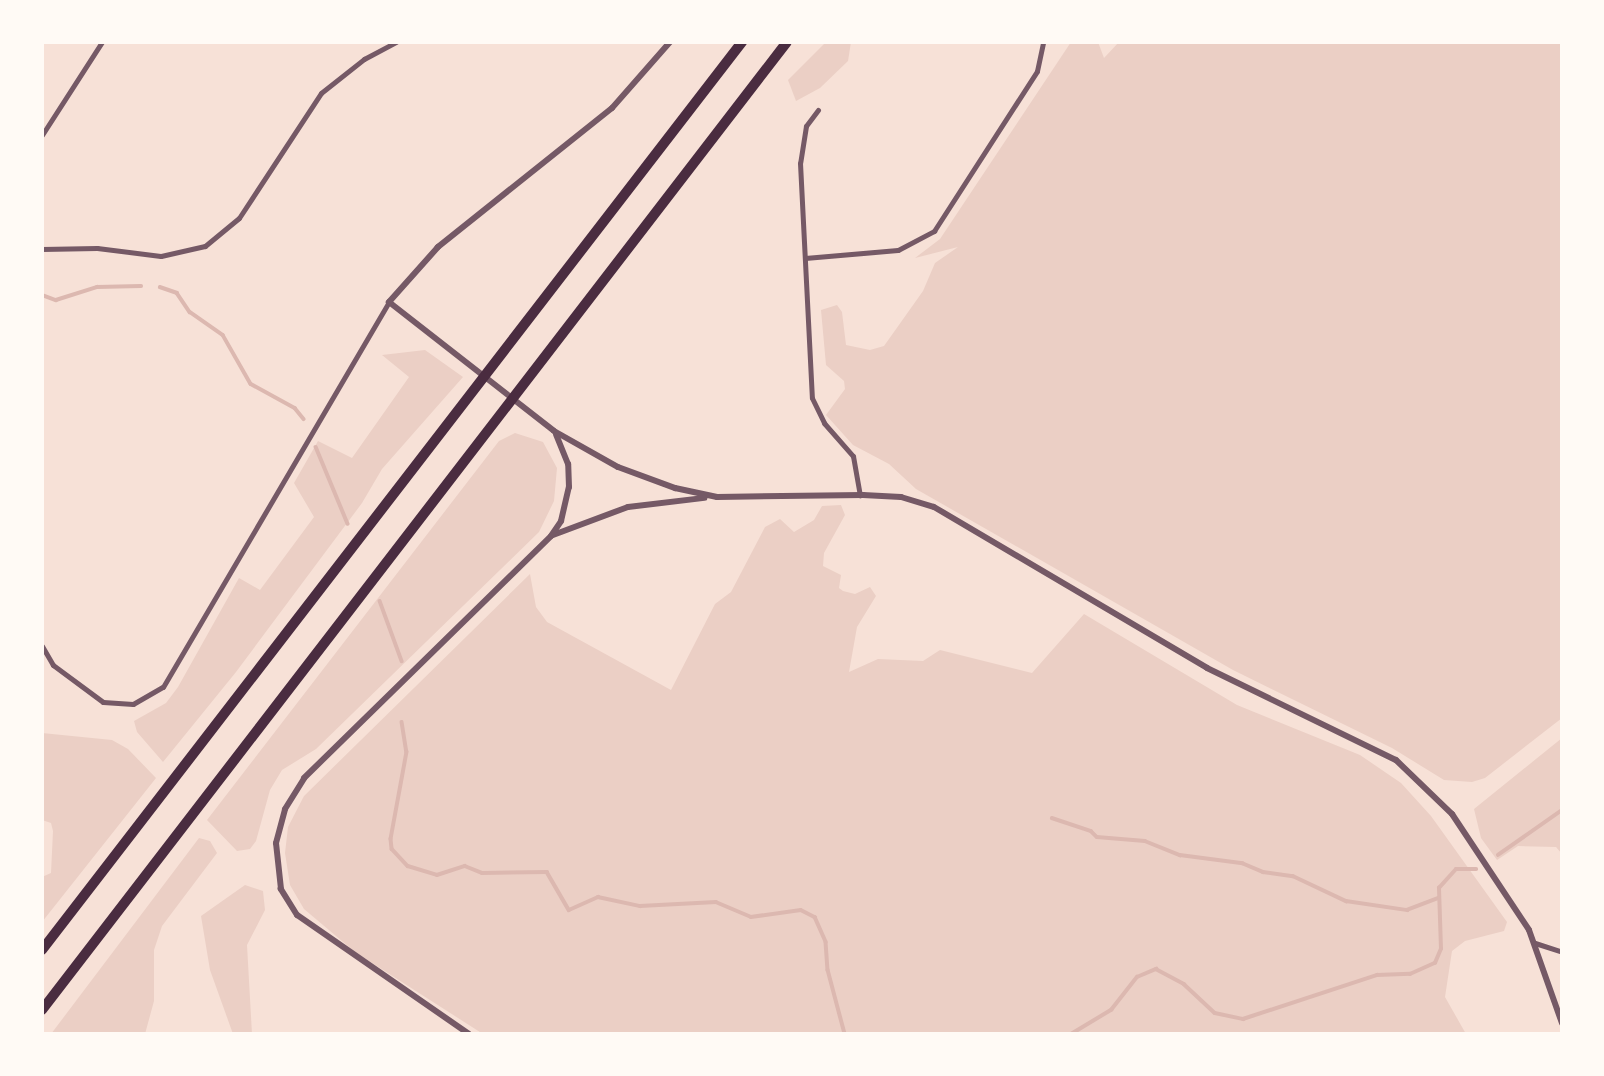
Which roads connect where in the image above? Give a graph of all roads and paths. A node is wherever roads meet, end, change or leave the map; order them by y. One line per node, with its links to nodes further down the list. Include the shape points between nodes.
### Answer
1 (102, 42): 8 (street)
2 (396, 42): 9 (street, via 321,93 239,218 205,246 160,256 97,248)
3 (670, 42): 11 (street, via 612,108 438,247)
4 (742, 42): 20 (highway)
5 (788, 42): 22 (highway)
6 (1042, 42): 10 (street, via 1031,82 934,231 898,250)
7 (818, 110): 10 (street, via 806,126 801,149)
8 (42, 135)
9 (42, 249)
10 (805, 258): 13 (street, via 812,398 824,423 853,456)
11 (388, 302): 12 (street); 18 (street, via 163,687 141,702 113,705 86,693)
12 (554, 431): 14 (street, via 634,474); 15 (street, via 565,452 569,487 561,521)
13 (860, 495): 14 (street); 19 (street, via 901,497 934,507 1207,668 1396,760 1452,814)
14 (717, 497): 15 (street, via 628,507)
15 (551, 536): 24 (street, via 312,770 288,800 277,832 278,880 297,915)
16 (42, 646): 18 (street)
17 (42, 658): 18 (street)
18 (49, 661)
19 (1535, 943): 21 (street); 23 (street)
20 (42, 950)
21 (1562, 952)
22 (42, 1010)
23 (1562, 1023)
24 (470, 1034)

